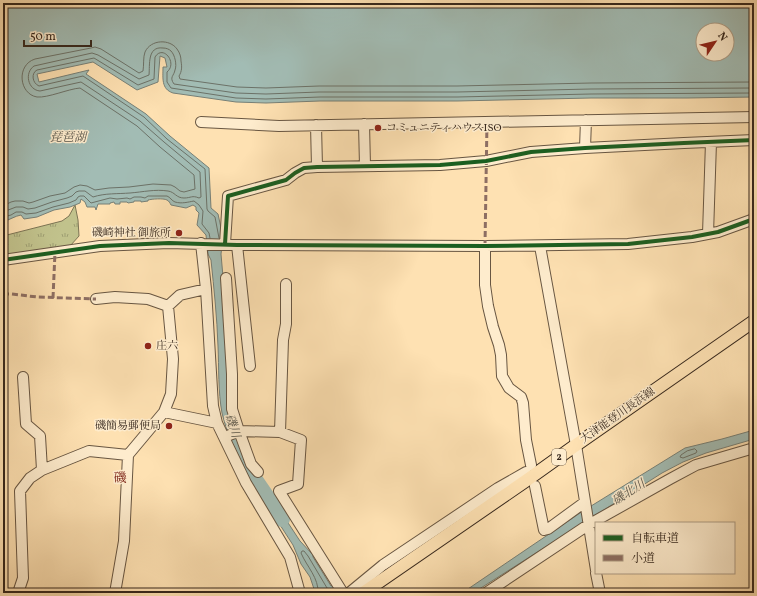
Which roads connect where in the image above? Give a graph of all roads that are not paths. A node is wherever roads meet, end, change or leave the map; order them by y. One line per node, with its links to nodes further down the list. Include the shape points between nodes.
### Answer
1 (754, 117): 2 (street)
2 (586, 120): 4 (street); 8 (street)
3 (201, 122): 5 (street)
4 (364, 124): 5 (street); 9 (street)
5 (316, 125): 10 (street)
6 (754, 140): 7 (street)
7 (712, 142): 8 (street); 12 (street)
8 (585, 148): 9 (street, via 531,152 478,162)
9 (365, 166): 10 (street)
10 (317, 167): 14 (street, via 304,168 286,180 228,196)
11 (754, 220): 12 (street)
12 (708, 234): 17 (street, via 628,244)
13 (201, 244): 14 (street); 18 (street, via 100,246); 21 (street)
14 (222, 244): 15 (street)
15 (237, 245): 16 (street); 25 (street)
16 (485, 246): 17 (street); 36 (street, via 488,306 499,345 502,376 509,388 521,397 523,403)
17 (540, 246): 31 (street)
18 (3, 260)
19 (226, 278): 30 (street, via 232,374)
20 (286, 284): 29 (street)
21 (206, 289): 23 (street, via 180,295); 28 (street, via 213,406)
22 (96, 299): 23 (street, via 148,299)
23 (168, 306): 27 (street, via 174,359 171,394)
24 (754, 321): 31 (main road, 大津能登川長浜線 / 2)
25 (250, 366)
26 (23, 377): 34 (street, via 26,424 40,436)
27 (164, 412): 28 (street); 33 (street)
28 (218, 423): 30 (street)
29 (280, 432): 30 (street); 44 (street, via 301,440 298,484 279,491)
30 (232, 434): 35 (street); 43 (street, via 246,483 290,557)
31 (576, 444): 36 (main road, 大津能登川長浜線 / 2); 37 (street)
32 (754, 448): 38 (street, via 696,465)
33 (128, 455): 34 (street, via 89,451); 42 (street, via 124,541)
34 (42, 470): 41 (street, via 30,478 20,491 23,578)
35 (258, 472)
36 (530, 476): 37 (street, via 544,530); 45 (street, via 498,488 383,565); 46 (main road, 大津能登川長浜線 / 2)
37 (585, 504): 38 (street)
38 (588, 524): 39 (street); 47 (street)
39 (595, 566)
40 (596, 574): 48 (street)
41 (18, 593)
42 (116, 593)
43 (300, 593)
44 (343, 593)
45 (349, 593)
46 (363, 593)
47 (486, 593)
48 (600, 593)

